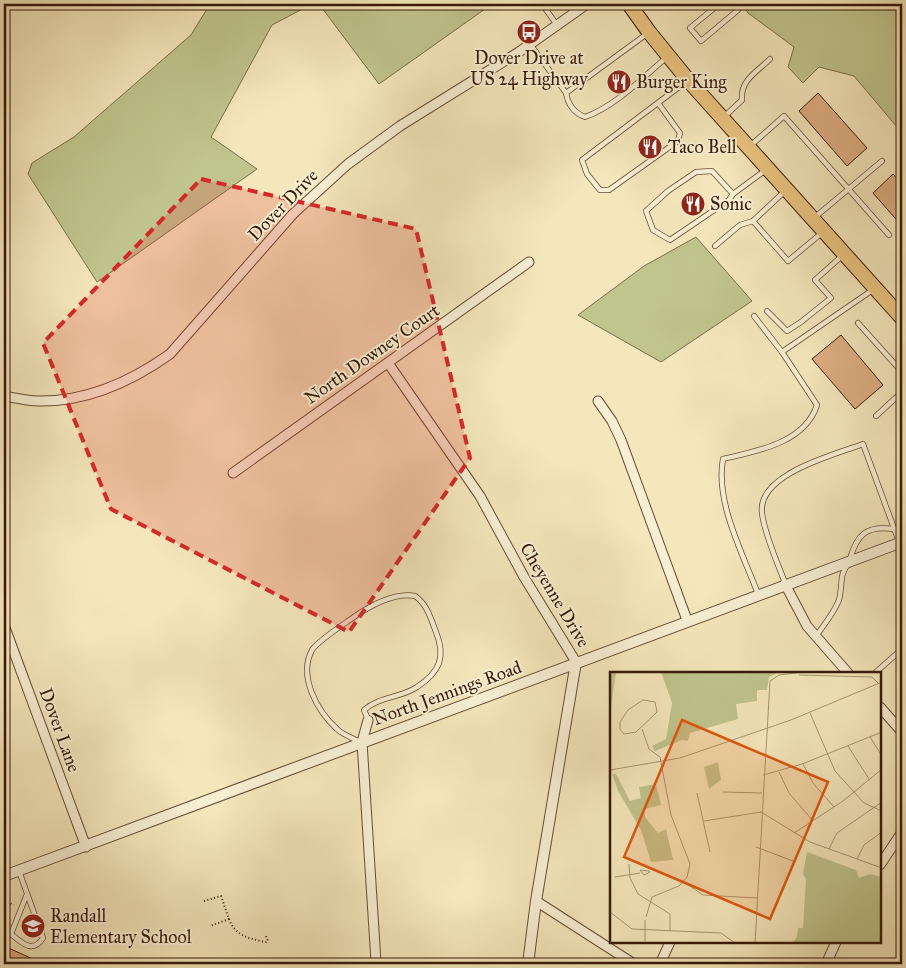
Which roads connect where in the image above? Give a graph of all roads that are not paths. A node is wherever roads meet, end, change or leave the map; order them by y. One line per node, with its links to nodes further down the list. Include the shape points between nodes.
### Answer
1 (542, 4): 6 (lane)
2 (587, 4): 6 (street, Dover Drive)
3 (629, 4): 7 (highway)
4 (719, 4): 5 (lane, via 690,28 701,42 738,10)
5 (733, 4)
6 (557, 25): 8 (street, Dover Drive)
7 (649, 32): 9 (highway); 12 (lane)
8 (530, 44): 12 (lane); 37 (street, Dover Drive, via 400,126 348,164 293,214 170,354 152,367 117,385 72,398 37,402)
9 (668, 56): 11 (highway); 12 (lane, via 622,95 585,117 578,115 567,101)
10 (770, 59): 14 (lane, via 745,83 741,89 742,100)
11 (688, 80): 13 (lane); 14 (highway)
12 (566, 93)
13 (658, 103): 13 (lane, via 582,160 587,174 600,190 609,190 678,141 678,127)
14 (723, 118): 15 (highway)
15 (749, 147): 17 (highway); 18 (lane, via 784,116)
16 (882, 160): 18 (lane)
17 (768, 168): 19 (highway); 20 (lane)
18 (849, 189): 21 (lane); 24 (lane)
19 (787, 190): 21 (highway); 22 (lane)
20 (734, 194): 20 (lane, via 712,171 696,172 646,211 653,230 670,240)
21 (813, 219): 23 (highway)
22 (753, 221): 23 (lane, via 788,261); 25 (lane, via 740,226)
23 (824, 232): 26 (highway)
24 (889, 235)
25 (715, 246)
26 (844, 254): 28 (highway); 29 (lane, via 815,280 831,298 801,322 787,331)
27 (529, 262): 34 (street, North Downey Court)
28 (875, 289): 31 (highway); 33 (lane)
29 (768, 311)
30 (754, 316): 33 (lane)
31 (902, 316)
32 (858, 323): 35 (lane)
33 (782, 352): 45 (lane, via 817,405 814,416 775,446 723,459 720,474 723,501)
34 (388, 363): 40 (street, North Downey Court); 50 (street, Cheyenne Drive, via 480,496)
35 (902, 372)
36 (902, 392): 39 (lane)
37 (4, 396)
38 (598, 401): 46 (street, via 621,440)
39 (876, 416)
40 (233, 473)
41 (894, 528): 42 (lane); 43 (lane, via 870,530 860,537 852,547); 44 (lane, via 863,444 786,475 773,484 763,500 762,514)
42 (901, 545): 43 (street, North Jennings Road)
43 (849, 561): 44 (street, North Jennings Road); 48 (lane, via 842,574 838,601)
44 (785, 584): 45 (street, North Jennings Road); 48 (street, via 807,626)
45 (758, 594): 46 (street, North Jennings Road)
46 (687, 620): 50 (street, North Jennings Road)
47 (4, 625): 58 (street, Dover Lane)
48 (816, 636): 51 (street)
49 (902, 648): 52 (lane)
50 (576, 662): 56 (street, North Jennings Road); 63 (street, Cheyenne Drive)
51 (845, 672)
52 (876, 672)
53 (881, 708): 55 (street)
54 (368, 720): 56 (street); 56 (lane, via 364,710 372,702 417,688 437,669 442,658 440,641 427,609 415,596 403,595 364,610 313,649 306,666 311,691 328,718 338,730)
55 (902, 732)
56 (362, 742): 58 (street, North Jennings Road); 66 (street)
57 (902, 832): 59 (street)
58 (86, 847): 60 (street, North Jennings Road)
59 (881, 864)
60 (19, 871): 61 (street, North Jennings Road); 62 (lane)
61 (4, 876)
62 (27, 894): 62 (lane, via 43,938 33,947 11,934)
63 (536, 901): 67 (street, Cheyenne Drive); 68 (street)
64 (670, 943): 69 (street)
65 (836, 943): 70 (street)
66 (376, 962)
67 (528, 964)
68 (634, 964)
69 (660, 964)
70 (826, 964)

